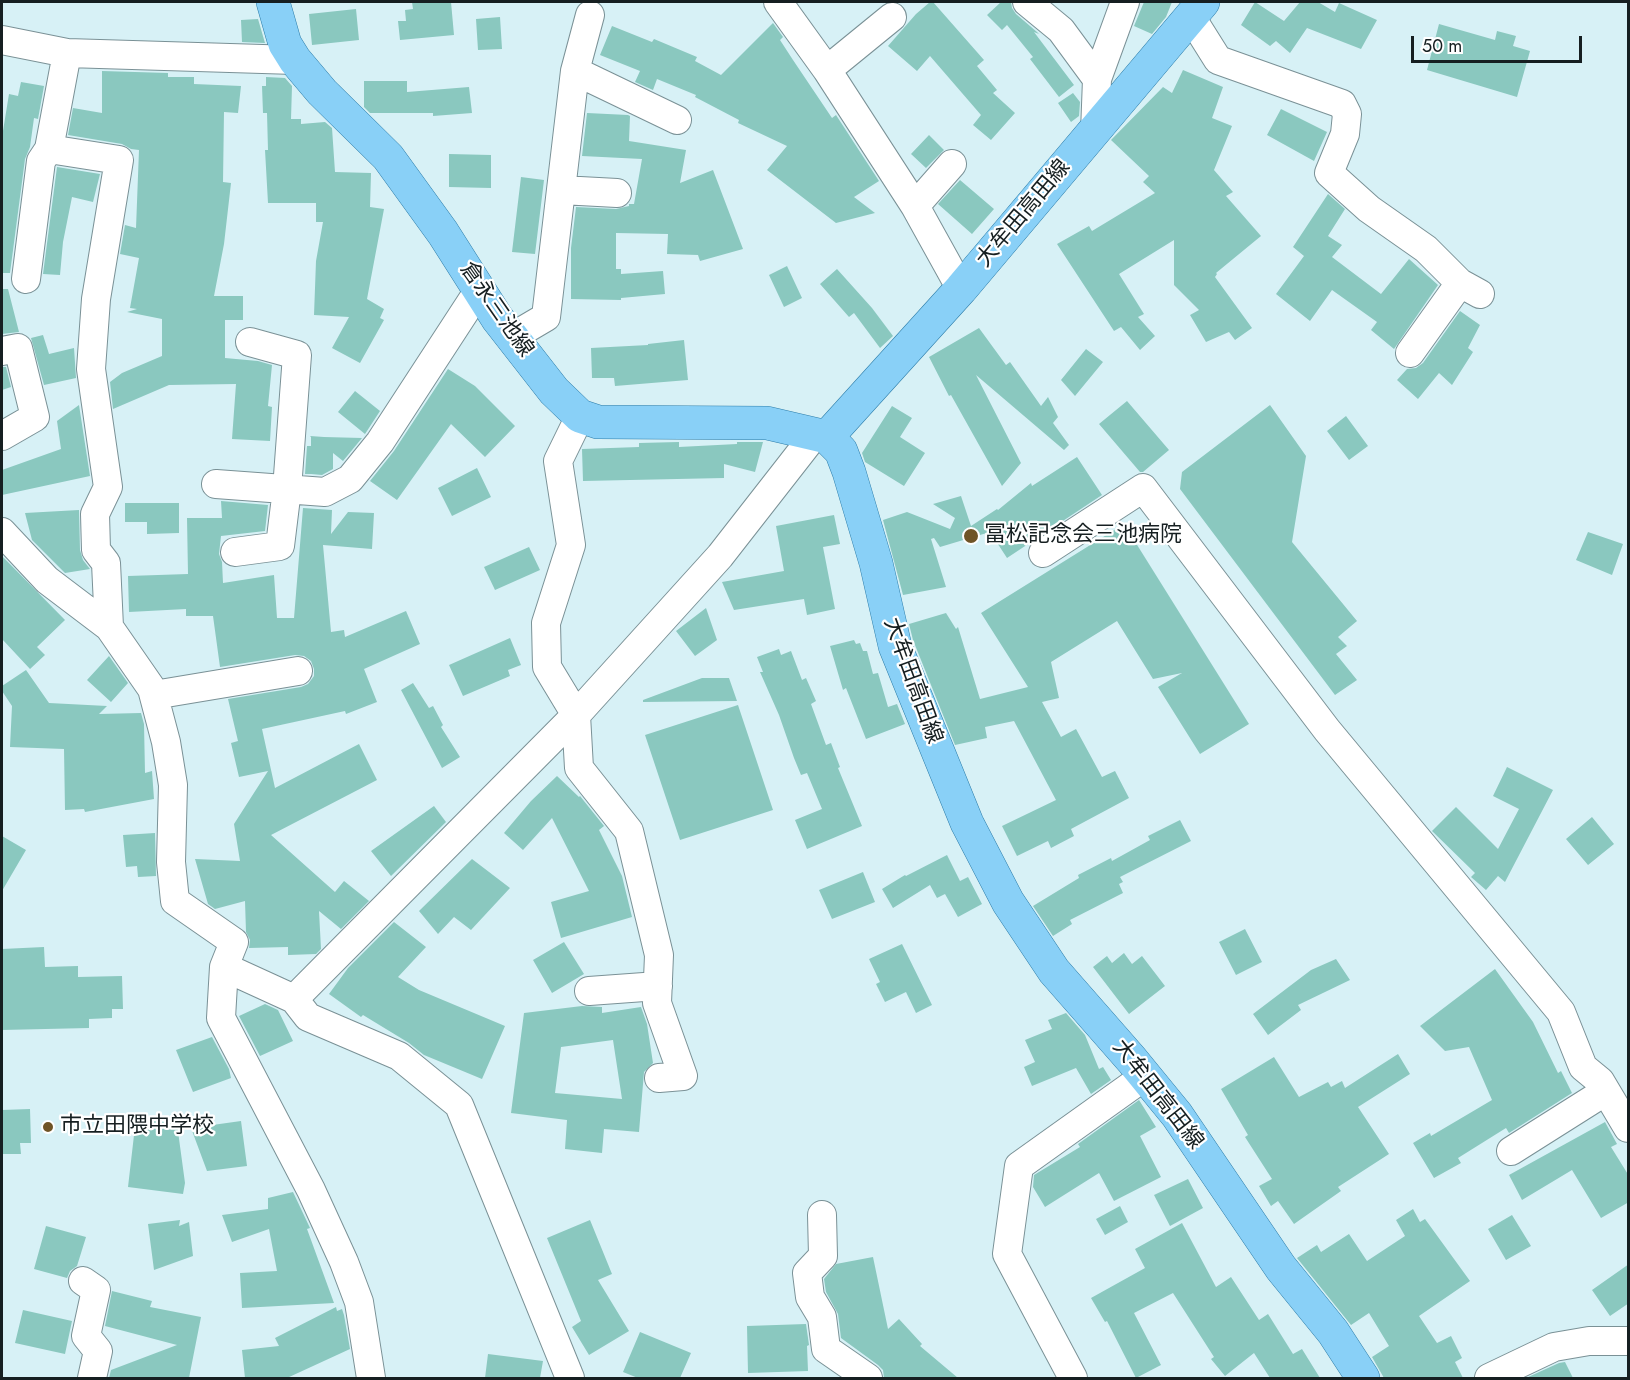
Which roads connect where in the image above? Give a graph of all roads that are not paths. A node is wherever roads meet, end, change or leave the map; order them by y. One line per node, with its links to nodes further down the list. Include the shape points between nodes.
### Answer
1 (273, 2): 10 (main road, 倉永三池線, via 285,44)
2 (778, 2): 11 (street)
3 (1027, 2): 13 (street, via 1061,30)
4 (1125, 2): 13 (street)
5 (1197, 9): 15 (main road, 大牟田高田線); 27 (street, via 1218,60 1342,104 1347,114 1346,134 1329,173 1470,288)
6 (590, 15): 12 (street)
7 (892, 17): 11 (street)
8 (2, 40): 9 (street)
9 (67, 53): 10 (street); 16 (street)
10 (295, 60): 23 (main road, 倉永三池線, via 388,157)
11 (827, 70): 20 (street)
12 (575, 71): 14 (street); 18 (street)
13 (1097, 79): 15 (street)
14 (677, 120)
15 (1095, 132): 22 (main road, 大牟田高田線)
16 (49, 149): 21 (street, via 41,162); 36 (street, via 119,160 96,299 91,369 108,487 94,514 96,550 106,563)
17 (952, 164): 20 (street)
18 (561, 190): 19 (street); 24 (street, via 546,316)
19 (617, 193)
20 (915, 206): 22 (street)
21 (26, 279)
22 (961, 289): 29 (main road, 大牟田高田線)
23 (479, 290): 24 (main road, 倉永三池線); 32 (street, via 380,442 350,479 325,492)
24 (512, 337): 28 (main road, 倉永三池線, via 554,391)
25 (250, 342): 32 (street, via 297,355)
26 (2, 351): 30 (street, via 18,348 35,417)
27 (1410, 353)
28 (580, 416): 29 (main road, via 598,422 766,423); 39 (street, via 558,460 571,545 546,623 547,667)
29 (822, 435): 39 (street, via 720,556); 44 (main road, 大牟田高田線, via 841,451 849,472 895,646 967,823 1008,902 1054,971)
30 (2, 436)
31 (216, 484): 32 (street)
32 (287, 489): 34 (street, via 280,546)
33 (2, 532): 36 (street, via 47,580)
34 (235, 552)
35 (1043, 553): 46 (street, via 1143,488 1327,730 1561,1012 1583,1067)
36 (109, 627): 38 (street)
37 (298, 671): 38 (street)
38 (154, 695): 40 (street, via 173,785 171,862 175,901 234,942)
39 (576, 715): 41 (street, via 579,768 629,831 659,955); 43 (street)
40 (224, 968): 43 (street); 54 (street, via 221,1018 344,1262 359,1302)
41 (658, 986): 42 (street); 45 (street, via 657,1003 683,1076)
42 (589, 991)
43 (294, 999): 55 (street, via 308,1017 399,1056 459,1105)
44 (1145, 1076): 56 (street, via 1019,1166 1007,1254); 57 (main road, 大牟田高田線, via 1178,1115 1281,1268 1333,1332)
45 (659, 1078)
46 (1606, 1091): 47 (street); 48 (street)
47 (1629, 1128)
48 (1511, 1151)
49 (822, 1215): 52 (street, via 823,1256 807,1273 810,1297 822,1317 826,1349)
50 (83, 1281): 53 (street, via 96,1290 86,1336 98,1351)
51 (1628, 1344): 58 (street, via 1589,1341 1554,1347)
52 (848, 1374)
53 (92, 1378)
54 (370, 1378)
55 (570, 1378)
56 (1073, 1378)
57 (1363, 1378)
58 (1489, 1378)

